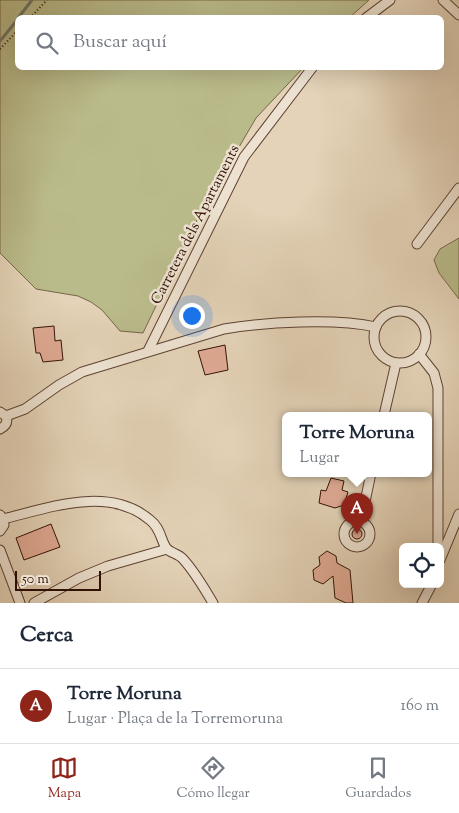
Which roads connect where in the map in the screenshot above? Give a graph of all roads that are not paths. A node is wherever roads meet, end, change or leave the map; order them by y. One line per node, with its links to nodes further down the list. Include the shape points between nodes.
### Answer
1 (390, 0): 3 (street)
2 (443, 0): 4 (street)
3 (370, 15)
4 (459, 15)
5 (310, 70): 9 (street, Carretera dels Apartaments, via 244,157)
6 (459, 188): 7 (street)
7 (417, 244)
8 (376, 327): 9 (street, via 353,322 244,326); 10 (street, via 392,312 403,311 413,315 421,322 425,333 425,344); 11 (street, via 377,350)
9 (148, 351): 13 (street, via 82,372 25,409)
10 (419, 354): 11 (street, via 409,361); 20 (street, via 434,373 438,388)
11 (396, 363): 12 (street)
12 (385, 412)
13 (3, 414): 14 (street, via 6,424)
14 (0, 429)
15 (371, 477): 18 (street)
16 (459, 514): 23 (street)
17 (2, 517): 19 (street, via 4,526); 21 (street, via 72,502 123,506 151,520)
18 (361, 521)
19 (0, 531)
20 (438, 543)
21 (167, 549): 26 (street, via 108,566); 27 (street, via 182,558)
22 (0, 550): 25 (street)
23 (444, 550)
24 (430, 588): 28 (street)
25 (20, 603)
26 (34, 603)
27 (213, 603)
28 (422, 603)

